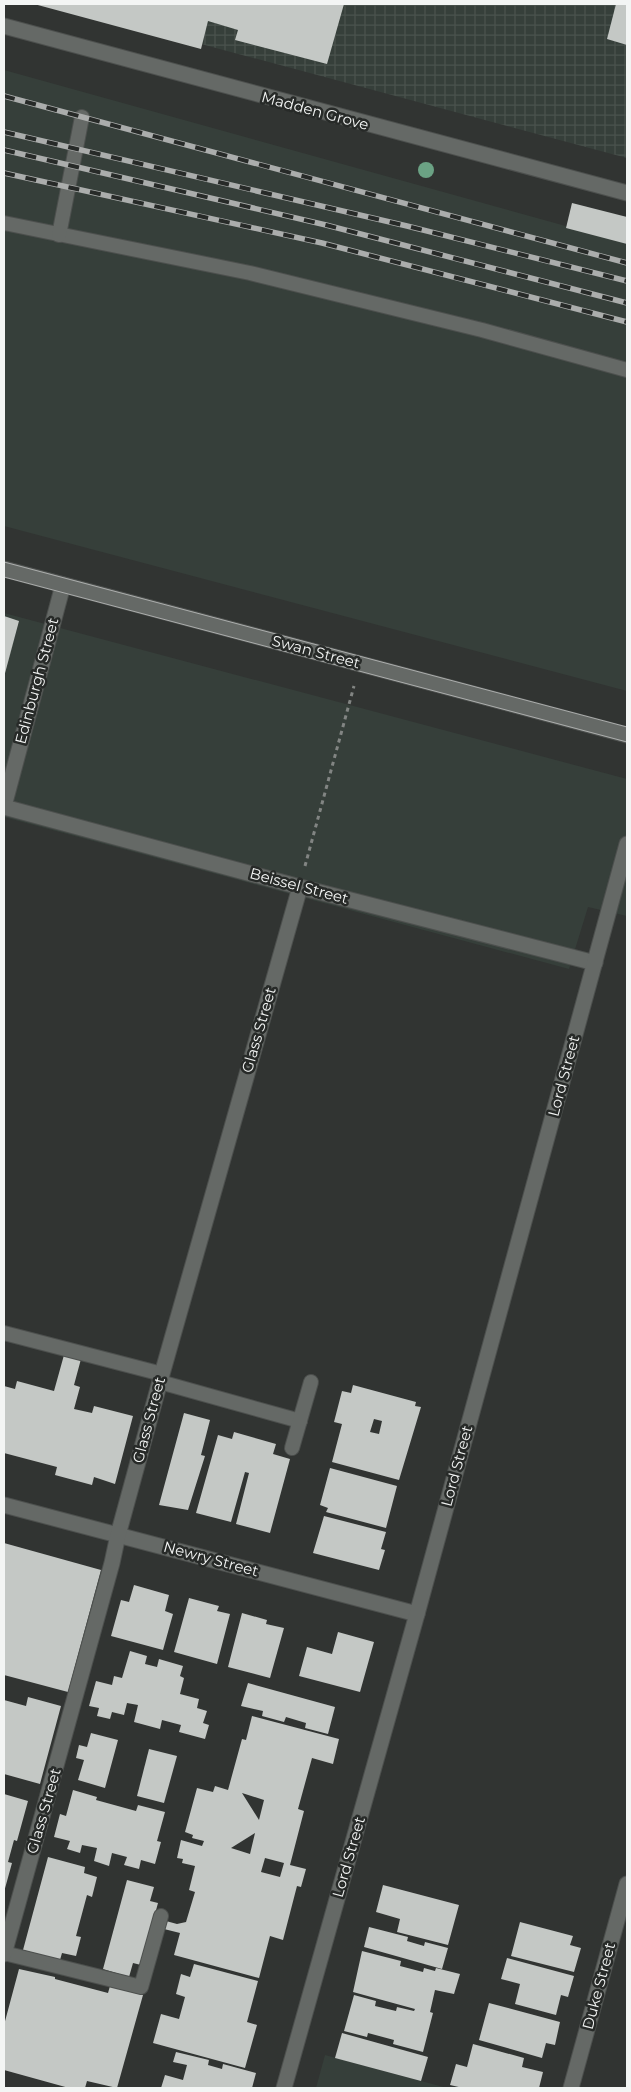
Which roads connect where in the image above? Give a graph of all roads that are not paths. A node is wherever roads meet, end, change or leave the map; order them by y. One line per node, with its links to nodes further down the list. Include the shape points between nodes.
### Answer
1 (4, 26): 3 (street, Madden Grove)
2 (82, 117): 5 (lane)
3 (627, 193)
4 (4, 224): 5 (lane)
5 (59, 235): 6 (lane, via 250,273 482,330)
6 (627, 370)
7 (4, 569): 8 (street, Swan Street)
8 (63, 585): 9 (street, Swan Street); 10 (street, Edinburgh Street)
9 (627, 735)
10 (4, 806): 12 (street, Beissel Street)
11 (627, 844): 13 (street, Lord Street)
12 (300, 887): 13 (street, Beissel Street); 15 (street, Glass Street)
13 (595, 962): 21 (street, Lord Street)
14 (4, 1333): 15 (lane)
15 (161, 1378): 17 (lane); 20 (street, Glass Street)
16 (311, 1382): 17 (lane)
17 (300, 1422): 18 (lane)
18 (292, 1448)
19 (4, 1506): 20 (street, Newry Street)
20 (118, 1535): 21 (street, Newry Street); 24 (street, Glass Street)
21 (417, 1614): 25 (street, Lord Street)
22 (627, 1884): 26 (street, Duke Street)
23 (161, 1916): 24 (lane, via 142,1988)
24 (4, 1953)
25 (284, 2088)
26 (571, 2088)

